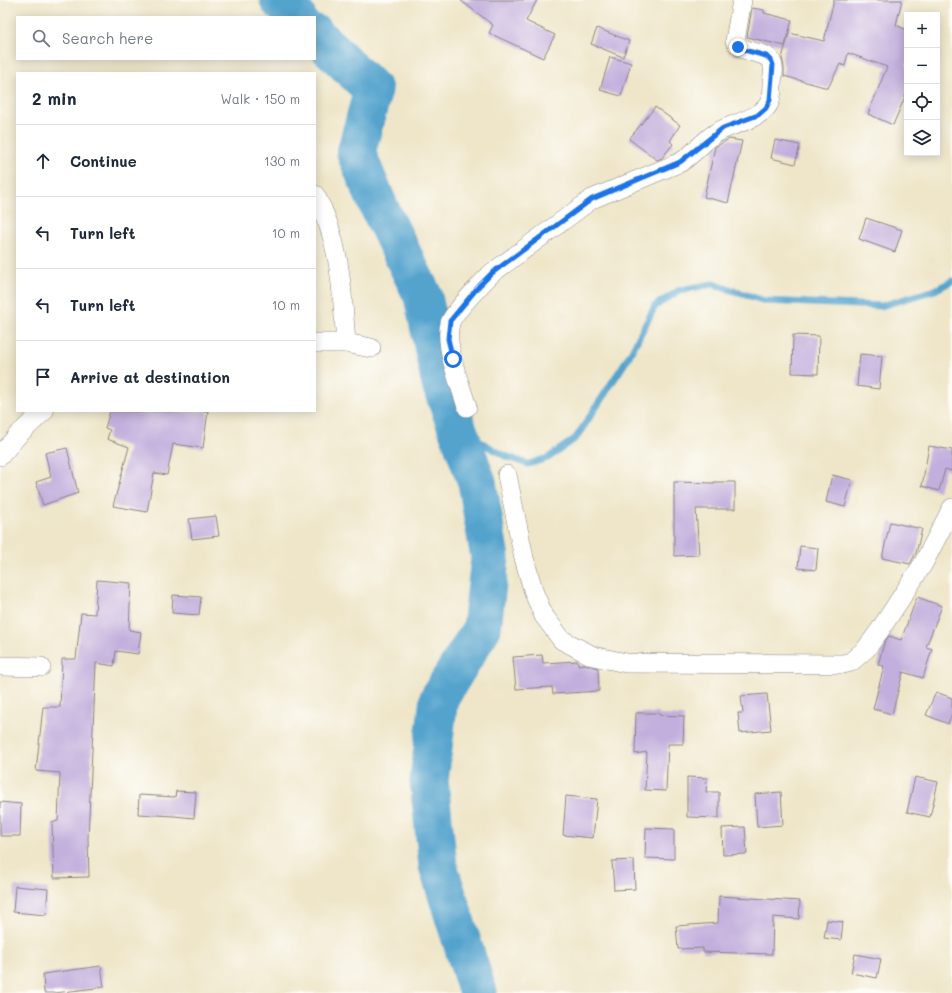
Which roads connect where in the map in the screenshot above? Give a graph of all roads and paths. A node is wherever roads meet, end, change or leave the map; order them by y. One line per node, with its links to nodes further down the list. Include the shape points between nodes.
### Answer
1 (742, 0): 6 (street, via 735,41 738,47 766,56 773,65 770,100 766,108 758,115 723,128 680,162 592,199 487,277 450,321 448,339)
2 (316, 197): 3 (street, via 324,211 340,268)
3 (346, 343): 4 (street); 5 (street)
4 (316, 344)
5 (371, 348)
6 (467, 407)
7 (43, 412): 8 (street)
8 (0, 456)
9 (506, 475): 10 (street, via 524,558 544,616 562,640 593,656 626,663 852,662 880,630 923,564)
10 (952, 508)
11 (0, 666): 12 (street)
12 (41, 667)

